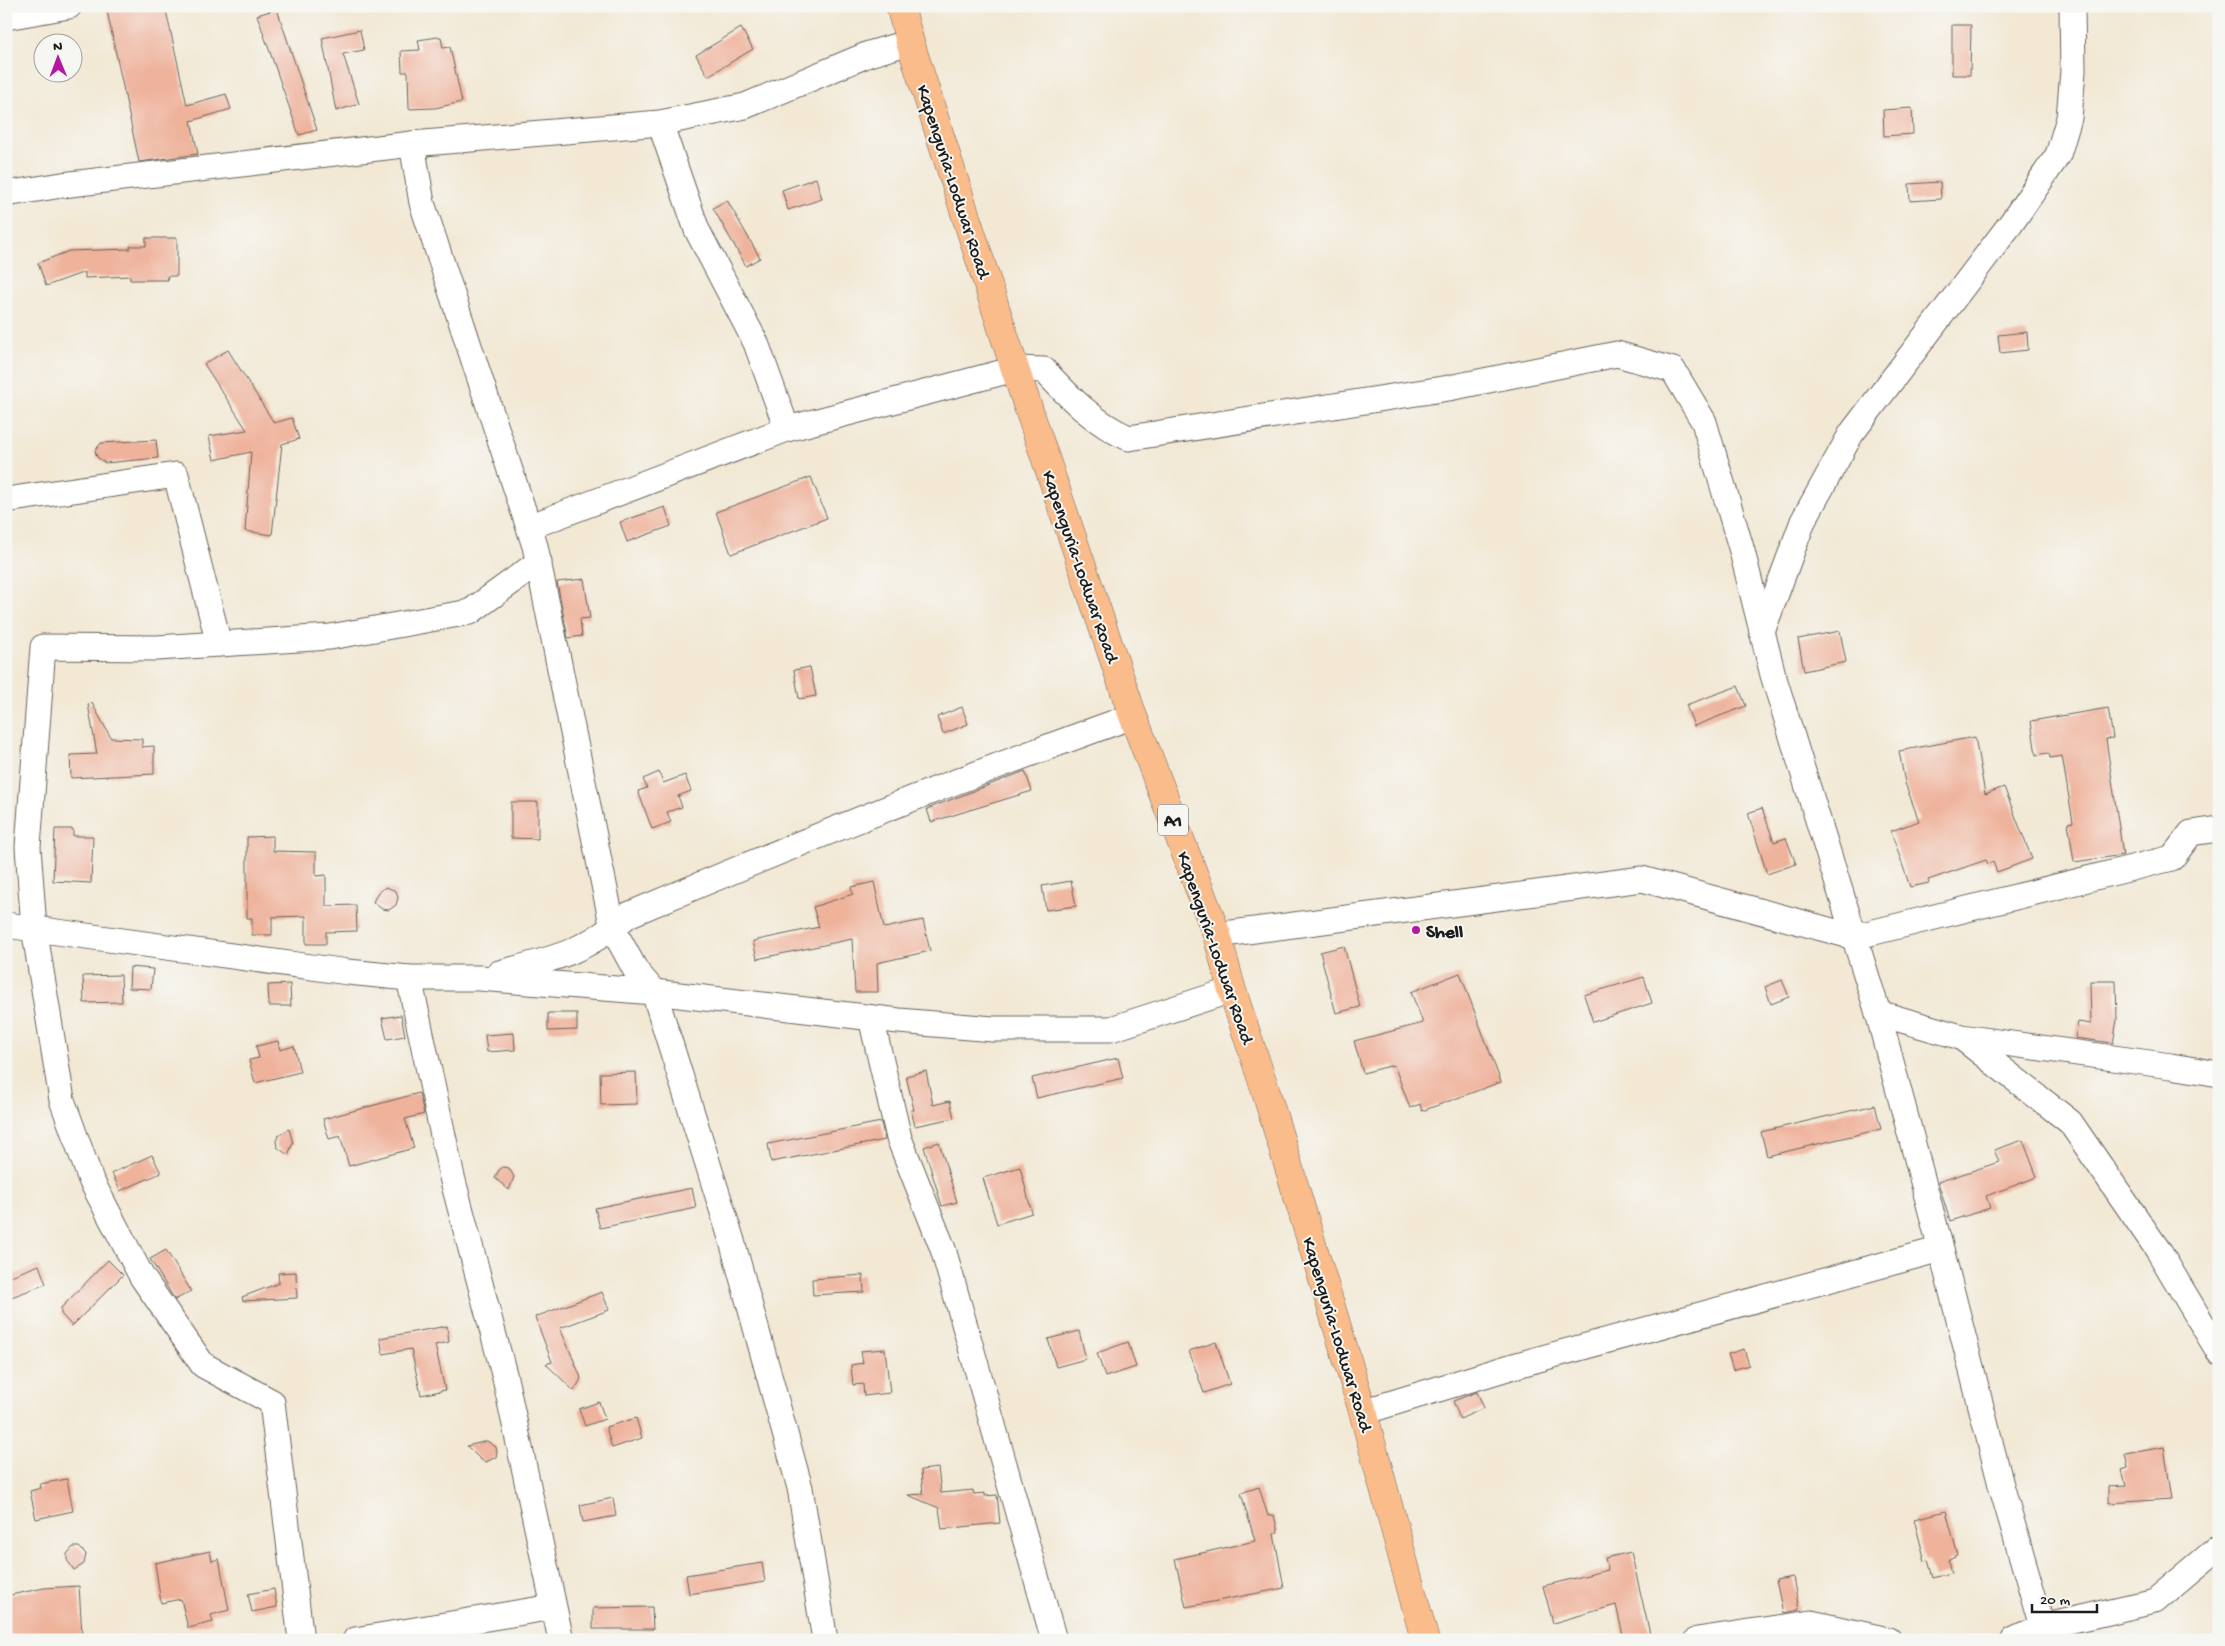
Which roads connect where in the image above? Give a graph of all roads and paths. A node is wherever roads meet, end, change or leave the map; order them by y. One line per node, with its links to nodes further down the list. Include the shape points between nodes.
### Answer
1 (70, 6): 4 (street)
2 (900, 6): 5 (highway, Kapenguria-Lodwar Road / A1)
3 (2072, 6): 14 (street, via 2073,71 2069,118 2058,154 2012,222 1851,434 1803,521)
4 (6, 17)
5 (910, 42): 6 (street, via 869,54 745,106); 9 (highway, Kapenguria-Lodwar Road / A1)
6 (660, 124): 7 (street); 10 (street, via 697,230 756,343)
7 (412, 144): 8 (street); 12 (street, via 422,203)
8 (6, 194)
9 (1015, 369): 10 (street); 14 (street, via 1044,370 1070,398 1110,430 1129,438 1449,388 1616,354 1673,370 1704,422); 16 (highway, Kapenguria-Lodwar Road / A1)
10 (787, 429): 12 (street)
11 (6, 500): 15 (street, via 176,475)
12 (529, 527): 13 (street)
13 (539, 562): 15 (street, via 470,612 330,637); 20 (street)
14 (1762, 632): 22 (street)
15 (220, 644): 19 (street, via 157,648 43,647 28,847)
16 (1134, 716): 20 (street, via 1017,757 832,829 628,915); 21 (highway, Kapenguria-Lodwar Road / A1)
17 (2219, 829): 22 (street, via 2191,833 2172,858)
18 (6, 925): 19 (street)
19 (34, 928): 23 (street, via 119,942); 37 (street, via 62,1100 91,1180 142,1277 203,1365 272,1402)
20 (613, 929): 24 (street, via 562,957); 26 (street, via 636,971)
21 (1217, 935): 22 (street, via 1642,879); 25 (highway, Kapenguria-Lodwar Road / A1)
22 (1854, 937): 27 (street)
23 (410, 978): 24 (street); 35 (street, via 452,1177 505,1378)
24 (480, 978): 26 (street)
25 (1232, 990): 28 (street, via 1111,1029 993,1028); 33 (highway, Kapenguria-Lodwar Road / A1)
26 (654, 992): 28 (street); 40 (street, via 732,1240 797,1479)
27 (1878, 1013): 29 (street); 31 (street)
28 (871, 1018): 41 (street, via 899,1138 943,1249)
29 (1961, 1037): 30 (street); 32 (street, via 2070,1122 2158,1250)
30 (2219, 1074)
31 (1941, 1249): 33 (street, via 1518,1365); 36 (street, via 2001,1485)
32 (2219, 1352)
33 (1363, 1412): 42 (highway, Kapenguria-Lodwar Road / A1)
34 (2219, 1547): 36 (street, via 2155,1601)
35 (553, 1607): 38 (street); 39 (street)
36 (2044, 1634): 45 (street)
37 (300, 1640)
38 (355, 1640)
39 (561, 1640)
40 (825, 1640)
41 (1054, 1640)
42 (1425, 1640)
43 (1696, 1640): 44 (street, via 1811,1623)
44 (1888, 1640)
45 (2014, 1640)

